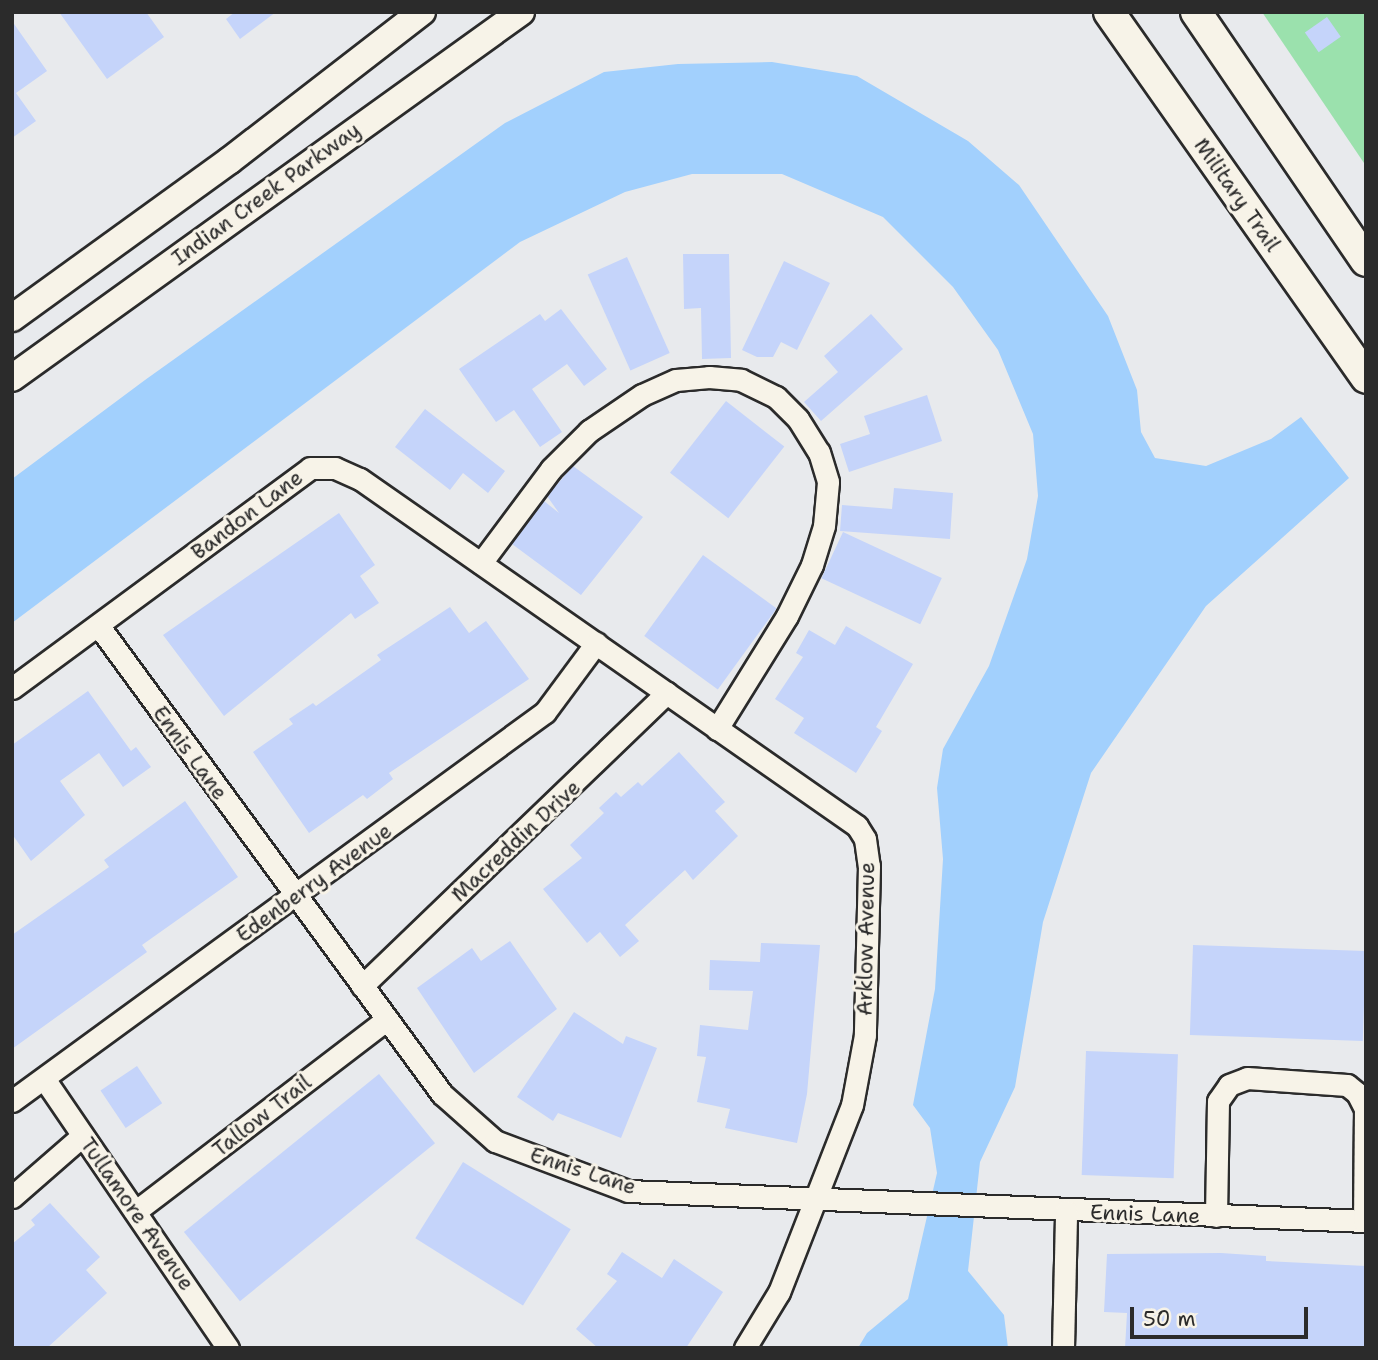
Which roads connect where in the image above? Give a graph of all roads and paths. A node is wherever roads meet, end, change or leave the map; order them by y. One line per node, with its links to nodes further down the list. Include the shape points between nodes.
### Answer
1 (422, 12): 6 (street, via 229,161)
2 (521, 12): 7 (street, Indian Creek Parkway)
3 (1109, 12): 8 (main road, Military Trail)
4 (1196, 12): 5 (main road)
5 (1366, 261)
6 (12, 318)
7 (12, 378)
8 (1366, 379)
9 (481, 563): 10 (street, Bandon Lane, via 360,479 335,468 310,468); 11 (street, Bandon Lane); 14 (street, via 551,469 589,431 642,395 676,380 709,376 741,380 776,397 798,419 819,452 828,482 824,526 788,617)
10 (97, 625): 12 (street, Bandon Lane); 15 (street, Ennis Lane)
11 (596, 643): 13 (street, Arklow Avenue); 15 (street, Edenberry Avenue, via 545,712)
12 (12, 688)
13 (667, 693): 14 (street, Arklow Avenue); 16 (street, Macreddin Drive)
14 (717, 729): 21 (street, Arklow Avenue, via 857,826 865,839 869,866 865,1035 852,1105)
15 (295, 898): 16 (street, Ennis Lane); 18 (street, Edenberry Avenue)
16 (362, 986): 17 (street, Ennis Lane)
17 (387, 1019): 21 (street, Ennis Lane, via 442,1094 495,1141 628,1191 777,1199); 23 (street, Tallow Trail)
18 (45, 1080): 19 (street, Edenberry Avenue); 20 (street, Tullamore Avenue)
19 (12, 1101)
20 (82, 1136): 22 (street); 23 (street, Tullamore Avenue)
21 (820, 1196): 24 (street, Ennis Lane); 28 (street, Arklow Avenue, via 779,1292)
22 (12, 1197)
23 (136, 1211): 27 (street, Tullamore Avenue)
24 (1066, 1211): 25 (street, Ennis Lane); 29 (street)
25 (1216, 1216): 26 (street, Ennis Lane); 26 (street, via 1217,1101 1229,1085 1247,1078 1347,1085 1357,1093 1365,1110)
26 (1365, 1221)
27 (228, 1348)
28 (745, 1348)
29 (1063, 1348)

